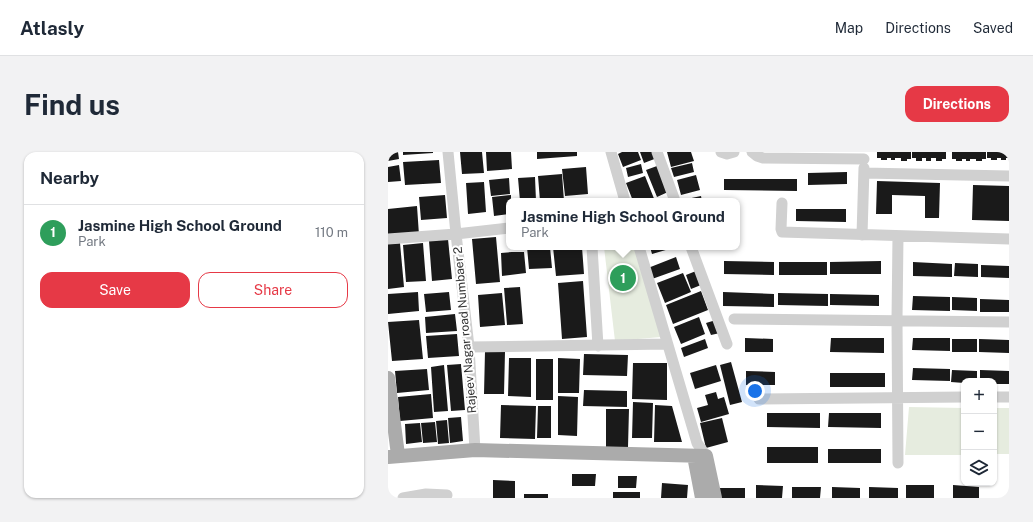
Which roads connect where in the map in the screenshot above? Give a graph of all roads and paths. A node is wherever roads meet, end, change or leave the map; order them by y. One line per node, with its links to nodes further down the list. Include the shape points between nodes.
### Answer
1 (448, 152): 14 (street, Rajeev Nagar road Numbaer 2)
2 (610, 152): 10 (street)
3 (657, 152): 11 (street)
4 (722, 152): 5 (street)
5 (734, 152)
6 (752, 152): 7 (street, via 763,158)
7 (864, 156): 8 (street)
8 (864, 173): 9 (street); 15 (street)
9 (1009, 176)
10 (624, 198)
11 (674, 198)
12 (782, 203): 15 (street, via 782,232)
13 (506, 228): 14 (street)
14 (456, 234): 17 (street); 28 (street, Rajeev Nagar road Numbaer 2)
15 (862, 235): 16 (street)
16 (898, 236): 18 (street); 23 (street)
17 (388, 239)
18 (1009, 239)
19 (592, 250): 27 (street)
20 (640, 250): 25 (street)
21 (692, 250): 26 (street)
22 (734, 319): 23 (street)
23 (897, 320): 24 (street); 30 (street)
24 (1009, 322)
25 (667, 344): 27 (street); 36 (street)
26 (727, 344)
27 (598, 346): 28 (street)
28 (469, 347): 35 (street, Rajeev Nagar road Numbaer 2)
29 (388, 378): 37 (main road)
30 (898, 397): 31 (street); 34 (street); 38 (street)
31 (961, 397)
32 (997, 397): 33 (street)
33 (1009, 397)
34 (759, 399)
35 (475, 450): 36 (main road); 37 (main road)
36 (699, 452): 41 (main road); 42 (main road)
37 (393, 456)
38 (898, 463)
39 (447, 495): 40 (street, via 426,494)
40 (403, 498)
41 (702, 498)
42 (715, 498)

